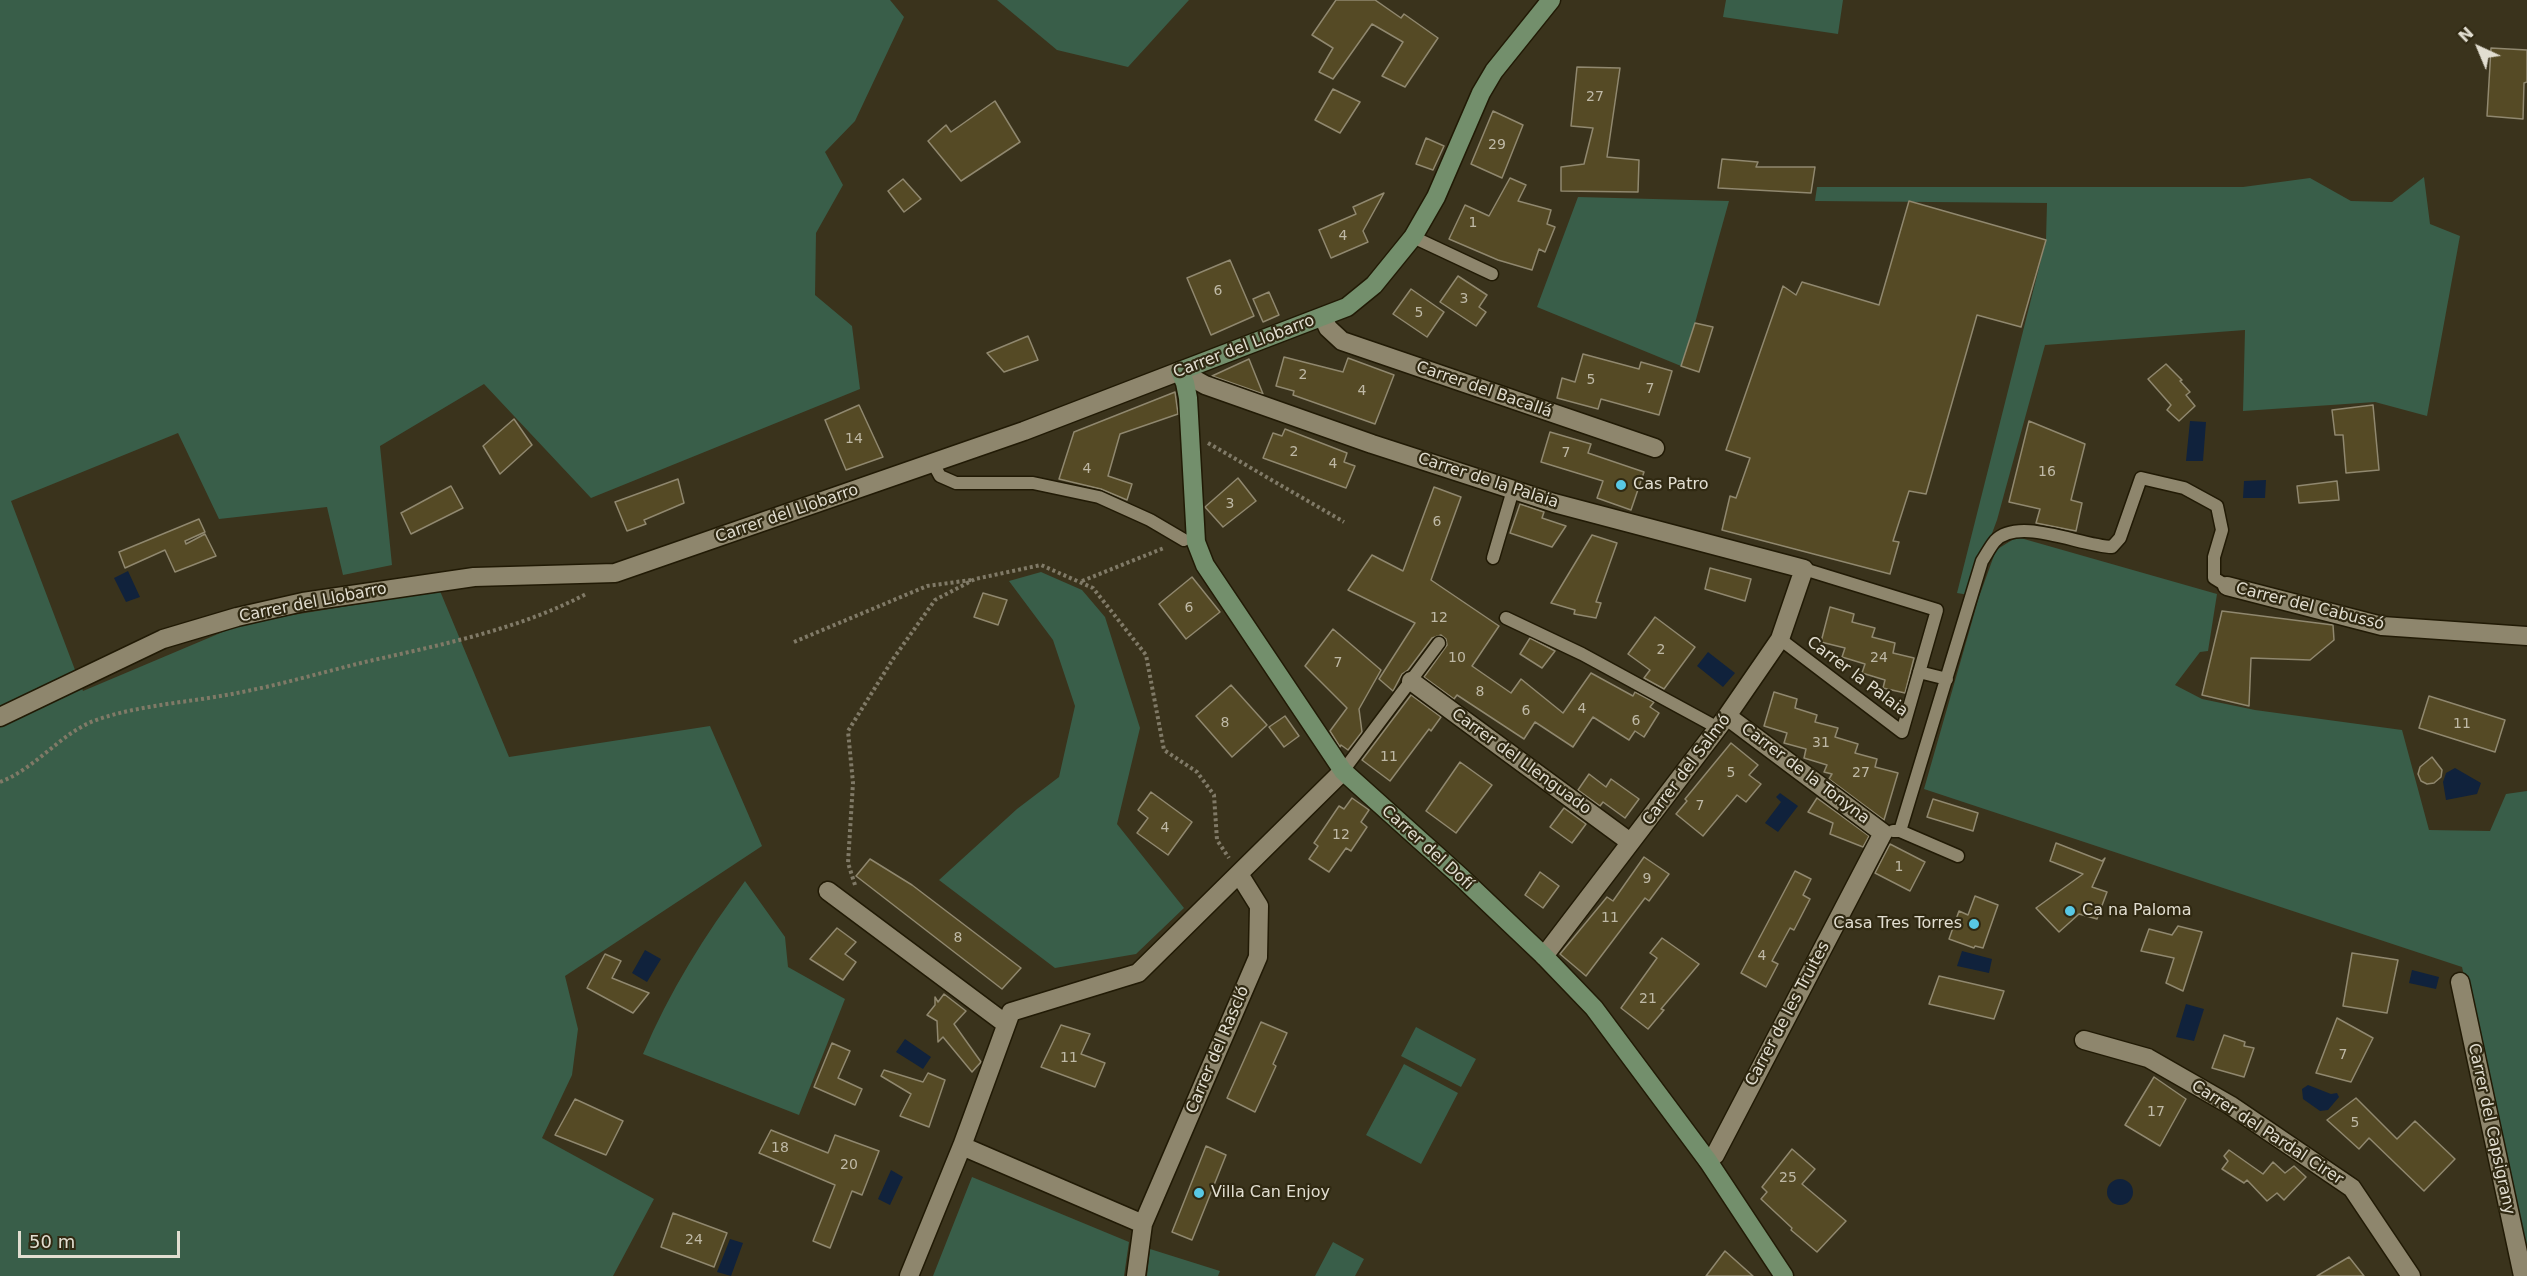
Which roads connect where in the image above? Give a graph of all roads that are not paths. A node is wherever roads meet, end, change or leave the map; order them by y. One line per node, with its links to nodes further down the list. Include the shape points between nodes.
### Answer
1 (1551, 0): 2 (street, Carrer del Llobarro, via 1494,71 1436,197)
2 (1413, 237): 3 (lane); 4 (street, Carrer del Llobarro, via 1374,285 1347,307)
3 (1492, 274)
4 (1323, 316): 5 (street, Carrer del Llobarro); 6 (street, Carrer del Bacallá, via 1328,328 1342,341)
5 (1180, 371): 7 (street, Carrer del Llobarro); 8 (street, Carrer de la Palaia, via 1205,385); 22 (street, Carrer del Dofí, via 1188,398 1199,552)
6 (1655, 448)
7 (933, 463): 9 (lane, via 940,476 956,483 1033,483 1099,497); 20 (street, Carrer del Llobarro, via 615,573 474,577 303,603 216,622 163,639)
8 (1513, 490): 10 (lane); 11 (street, Carrer de la Palaia)
9 (1184, 540)
10 (1493, 558)
11 (1804, 569): 15 (street, Carrer del Salmó); 17 (lane, Carrer la Palaia, via 1937,610)
12 (2227, 586): 14 (street, Carrer del Cabussó, via 2382,626); 18 (lane, Carrer del Cabussó, via 2214,578 2214,557 2222,530 2217,506 2184,488 2141,478 2120,538 2112,547 2027,531 2011,531 1995,541 1982,561)
13 (1506, 618): 21 (lane)
14 (2527, 636)
15 (1780, 639): 17 (lane, Carrer la Palaia, via 1902,732); 21 (street, Carrer del Salmó)
16 (1439, 643): 19 (lane)
17 (1919, 672): 18 (lane)
18 (1947, 679): 23 (lane, Carrer del Cabussó)
19 (1411, 681): 22 (lane); 24 (street, Carrer del Llenguado)
20 (0, 717)
21 (1723, 722): 23 (street, Carrer de la Tonyna); 24 (street, Carrer del Salmó)
22 (1343, 771): 26 (street); 28 (street, Carrer del Dofí)
23 (1892, 832): 25 (lane); 33 (street, Carrer de les Truites, via 1715,1155)
24 (1630, 842): 28 (street, Carrer del Salmó)
25 (1958, 856)
26 (1239, 874): 30 (street, via 1138,973 1011,1012); 34 (street, Carrer del Rascló, via 1259,906 1258,957)
27 (828, 891): 30 (street)
28 (1544, 956): 33 (street, Carrer del Dofí, via 1604,1020)
29 (2460, 982): 39 (street, Carrer del Capsigrany)
30 (1006, 1024): 32 (street)
31 (2084, 1040): 38 (street, Carrer del Pardal Cirer, via 2148,1058 2230,1105 2352,1188)
32 (962, 1146): 34 (street); 35 (street)
33 (1708, 1161): 37 (street, Carrer del Dofí)
34 (1143, 1224): 36 (street, Carrer del Rascló)
35 (909, 1276)
36 (1136, 1276)
37 (1784, 1276)
38 (2411, 1276)
39 (2523, 1276)

